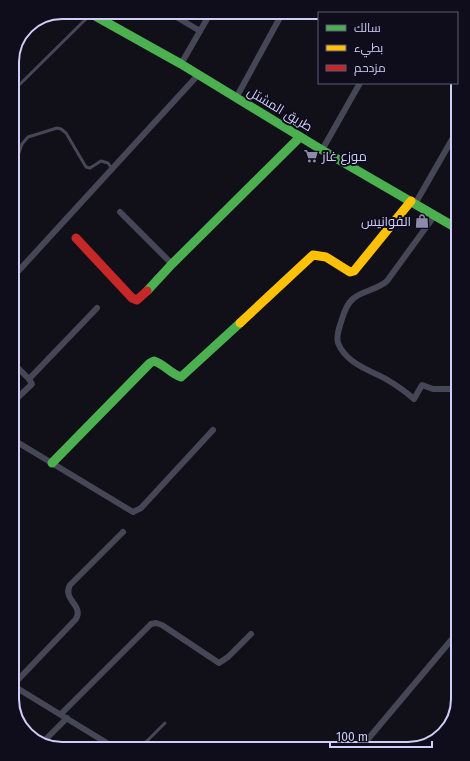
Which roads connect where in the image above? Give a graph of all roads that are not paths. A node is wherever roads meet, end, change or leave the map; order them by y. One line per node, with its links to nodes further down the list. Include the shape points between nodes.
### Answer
1 (84, 19): 10 (lane)
2 (101, 19): 7 (street, طريق المشتل)
3 (180, 19): 6 (street)
4 (207, 19): 6 (street)
5 (279, 19): 11 (street)
6 (200, 31): 7 (street)
7 (181, 64): 8 (street, طريق المشتل)
8 (198, 75): 11 (street, طريق المشتل); 16 (street)
9 (359, 84): 14 (street)
10 (19, 85)
11 (236, 98): 12 (street, طريق المشتل)
12 (300, 137): 14 (street, طريق المشتل); 22 (street)
13 (451, 140): 17 (street)
14 (322, 150): 17 (street, طريق المشتل)
15 (19, 152): 16 (lane, via 28,137 57,128 66,133 86,167 90,168 101,161 108,163)
16 (112, 169): 23 (street)
17 (413, 202): 19 (street, طريق المشتل); 31 (street, via 354,271 346,270 324,255 313,255 181,377 159,362 150,363)
18 (120, 212): 22 (street)
19 (435, 216): 20 (street, طريق المشتل); 27 (street, via 387,281 382,286 354,298 348,304 338,333 338,342 350,359 386,379 414,399 422,385)
20 (451, 225)
21 (76, 238): 22 (street, via 132,298 137,300)
22 (172, 264)
23 (19, 270)
24 (97, 308): 26 (street)
25 (19, 369): 26 (street)
26 (29, 379): 28 (street, via 32,384)
27 (451, 389)
28 (19, 396)
29 (213, 430): 31 (street, via 141,508 133,512)
30 (19, 443): 31 (street)
31 (52, 463)
32 (123, 532): 35 (street, via 67,590 68,596 78,610 76,620)
33 (251, 634): 37 (street, via 219,663 162,625 156,622 151,624)
34 (451, 640): 43 (street)
35 (19, 678)
36 (19, 689): 37 (street)
37 (61, 714): 38 (street)
38 (67, 718): 40 (street); 41 (street)
39 (165, 723): 42 (lane)
40 (46, 739)
41 (104, 742)
42 (145, 742)
43 (366, 742)

